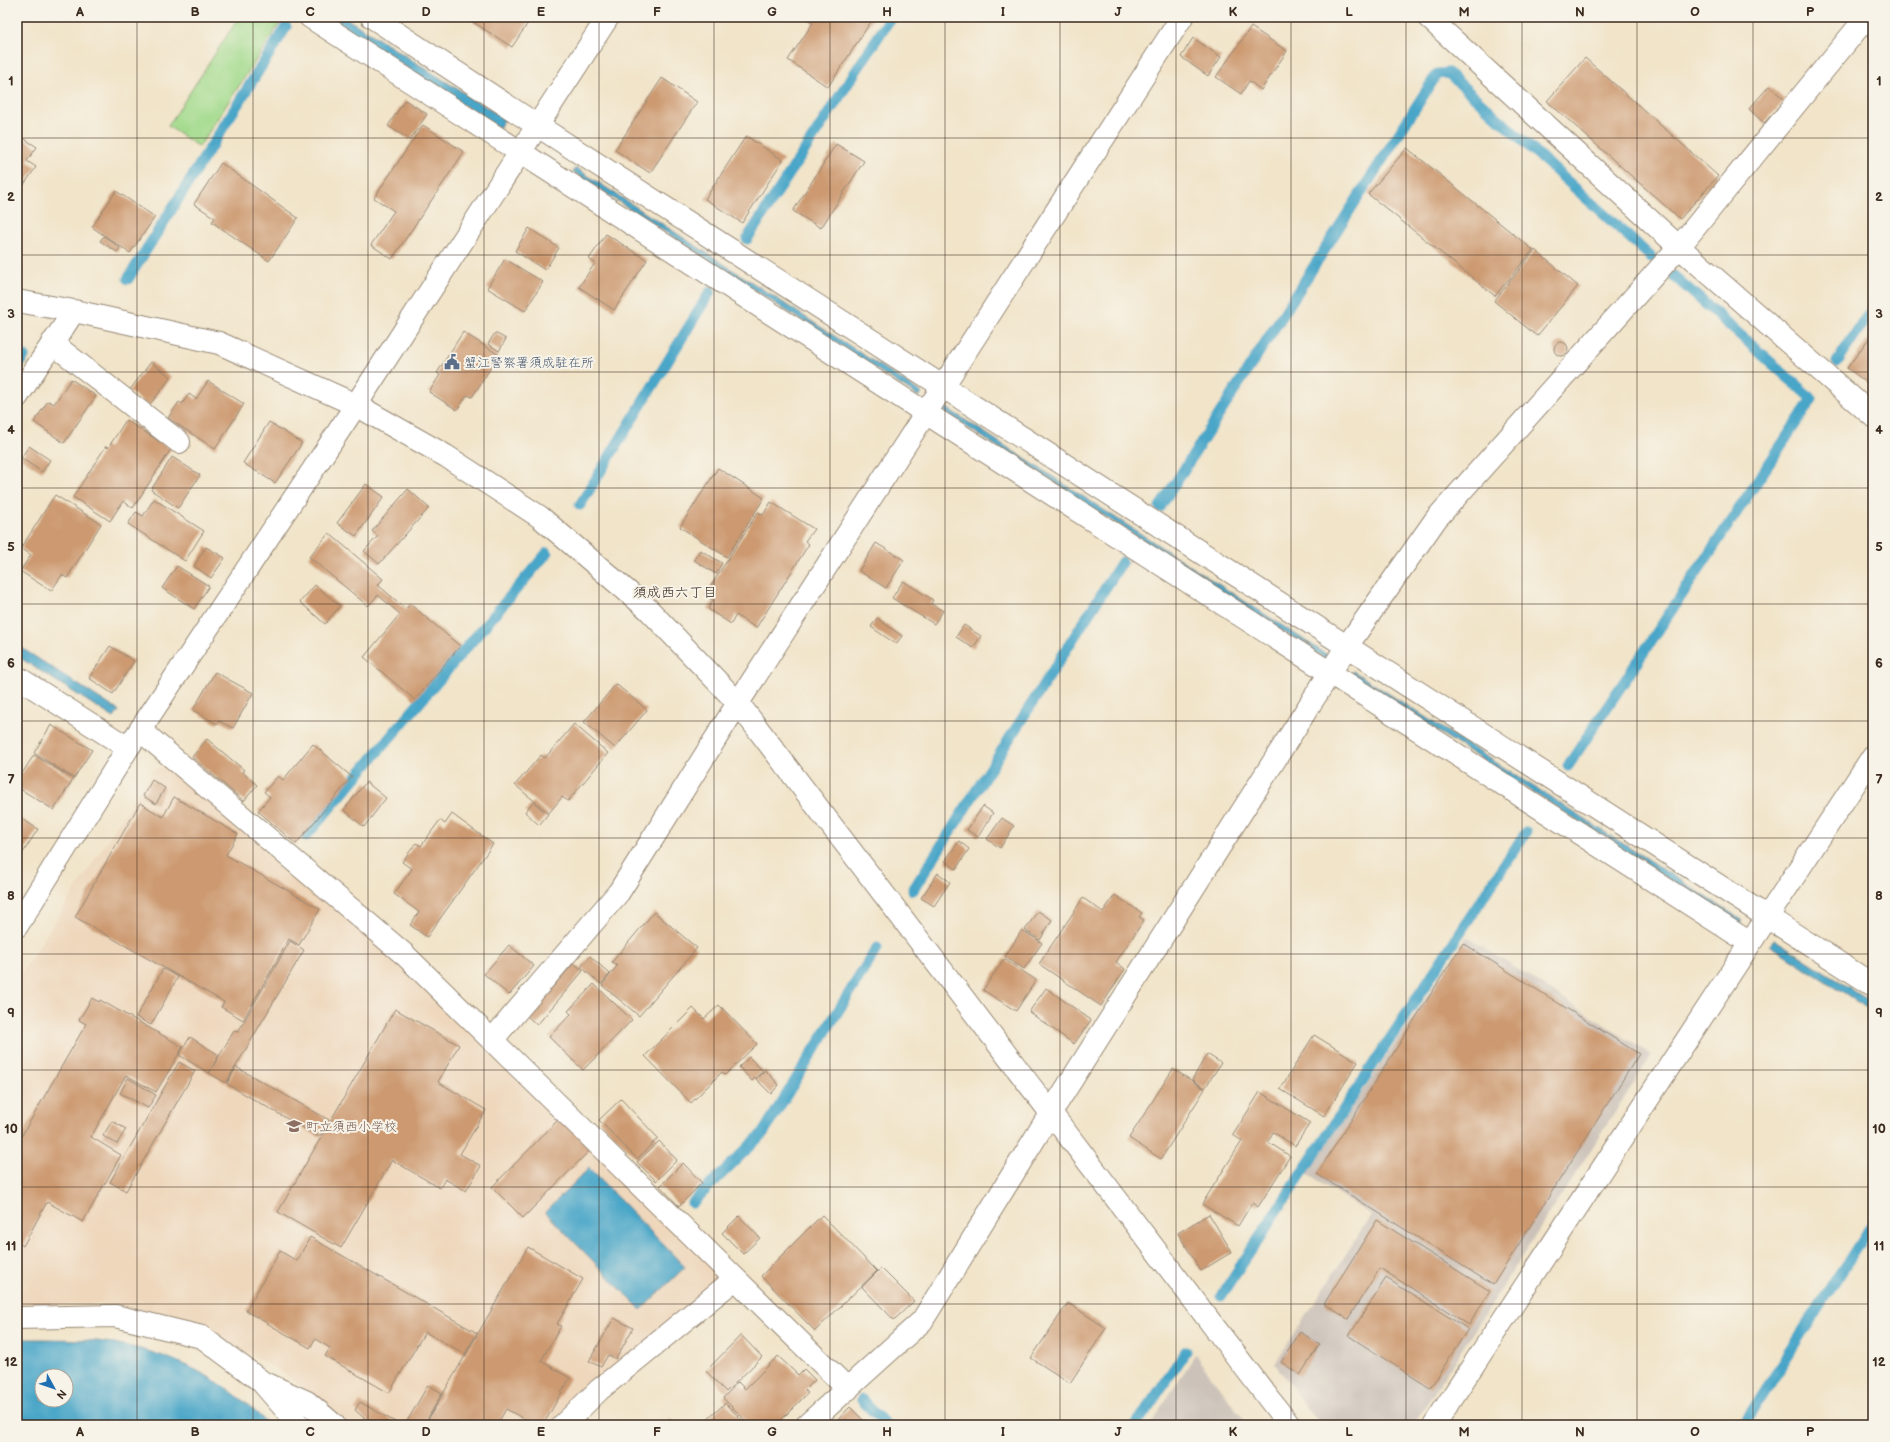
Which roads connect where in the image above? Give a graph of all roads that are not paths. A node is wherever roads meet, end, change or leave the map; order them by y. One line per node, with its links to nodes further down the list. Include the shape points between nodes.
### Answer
1 (310, 17): 8 (street)
2 (372, 17): 7 (street)
3 (608, 17): 7 (street)
4 (1182, 17): 13 (street)
5 (1428, 17): 9 (street)
6 (1865, 18): 9 (street)
7 (538, 126): 8 (street); 13 (street)
8 (521, 152): 15 (street); 16 (street)
9 (1679, 247): 17 (street); 19 (street, via 1436,519)
10 (17, 301): 11 (street)
11 (74, 311): 12 (street); 15 (street, via 219,343)
12 (52, 343): 14 (street); 18 (street)
13 (943, 386): 16 (street); 19 (street)
14 (17, 397)
15 (356, 405): 22 (street, via 446,456 540,518 648,609); 23 (street)
16 (926, 413): 20 (street); 22 (street)
17 (1873, 416)
18 (179, 442)
19 (1347, 646): 20 (street); 26 (street)
20 (1330, 673): 28 (street); 31 (street)
21 (17, 677): 24 (street)
22 (738, 703): 30 (street, via 619,892); 31 (street)
23 (140, 730): 24 (street); 30 (street, via 405,955)
24 (128, 748): 27 (street)
25 (1873, 756): 26 (street)
26 (1767, 917): 28 (street); 29 (street)
27 (17, 926)
28 (1750, 943): 41 (street)
29 (1873, 985)
30 (492, 1040): 32 (street)
31 (1050, 1114): 35 (street, via 922,1321); 40 (street)
32 (734, 1279): 35 (street); 38 (street, via 599,1390)
33 (17, 1318): 34 (street, via 115,1316 202,1337)
34 (260, 1381): 36 (street); 37 (street, via 307,1402)
35 (848, 1389): 39 (street)
36 (299, 1425)
37 (334, 1425)
38 (563, 1425)
39 (807, 1425)
40 (1289, 1425)
41 (1434, 1425)

